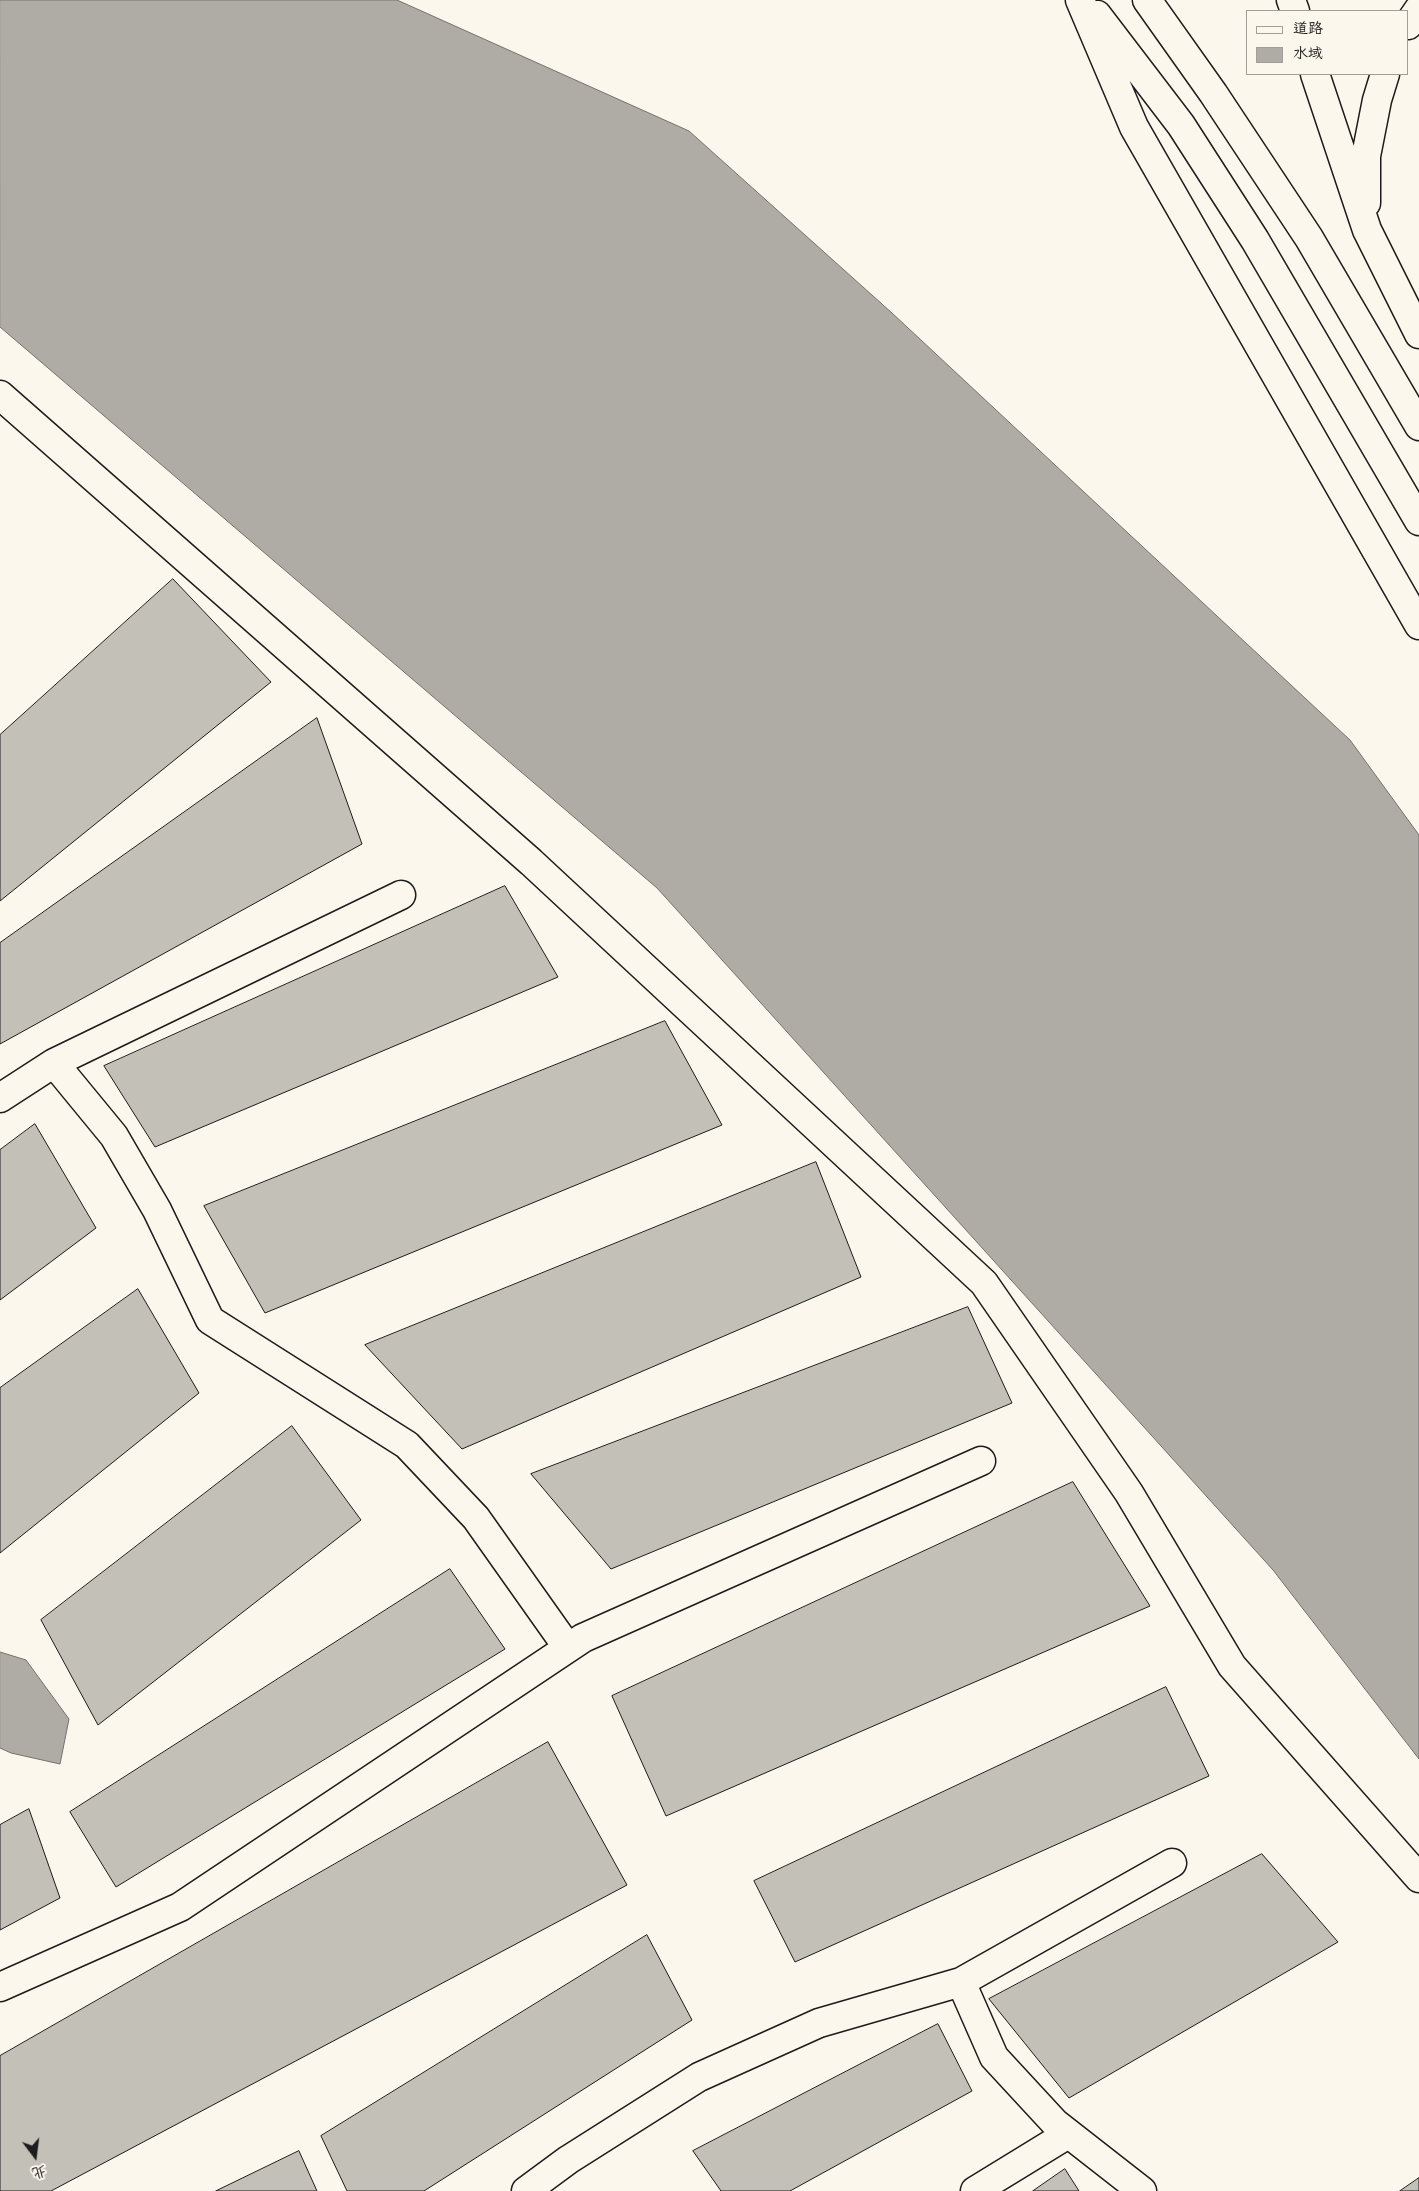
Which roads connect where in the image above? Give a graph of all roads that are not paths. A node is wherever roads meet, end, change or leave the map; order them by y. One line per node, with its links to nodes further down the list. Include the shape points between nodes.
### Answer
1 (1080, 0): 13 (main road, via 1134,127)
2 (1086, 0): 12 (main road, via 1181,126 1255,240)
3 (1147, 0): 11 (main road, via 1309,238)
4 (1419, 8): 5 (main road)
5 (1409, 23)
6 (1316, 75): 8 (main road)
7 (1385, 75): 8 (main road, via 1366,156)
8 (1367, 230): 9 (main road)
9 (1419, 334)
10 (0, 395): 20 (main road, via 531,862 984,1283 1129,1492 1232,1666)
11 (1419, 426)
12 (1419, 521)
13 (1419, 626)
14 (401, 895): 15 (main road)
15 (54, 1063): 16 (main road); 18 (main road, via 114,1136 157,1210 210,1320 407,1445 476,1518)
16 (0, 1098)
17 (981, 1461): 18 (main road, via 583,1638)
18 (568, 1648): 22 (main road, via 180,1907)
19 (1172, 1863): 21 (main road)
20 (1419, 1878)
21 (961, 1982): 23 (main road, via 994,2057); 24 (main road, via 820,2023 699,2077 568,2160)
22 (0, 1988)
23 (1068, 2134): 25 (main road); 26 (main road)
24 (526, 2191)
25 (975, 2191)
26 (1142, 2191)

